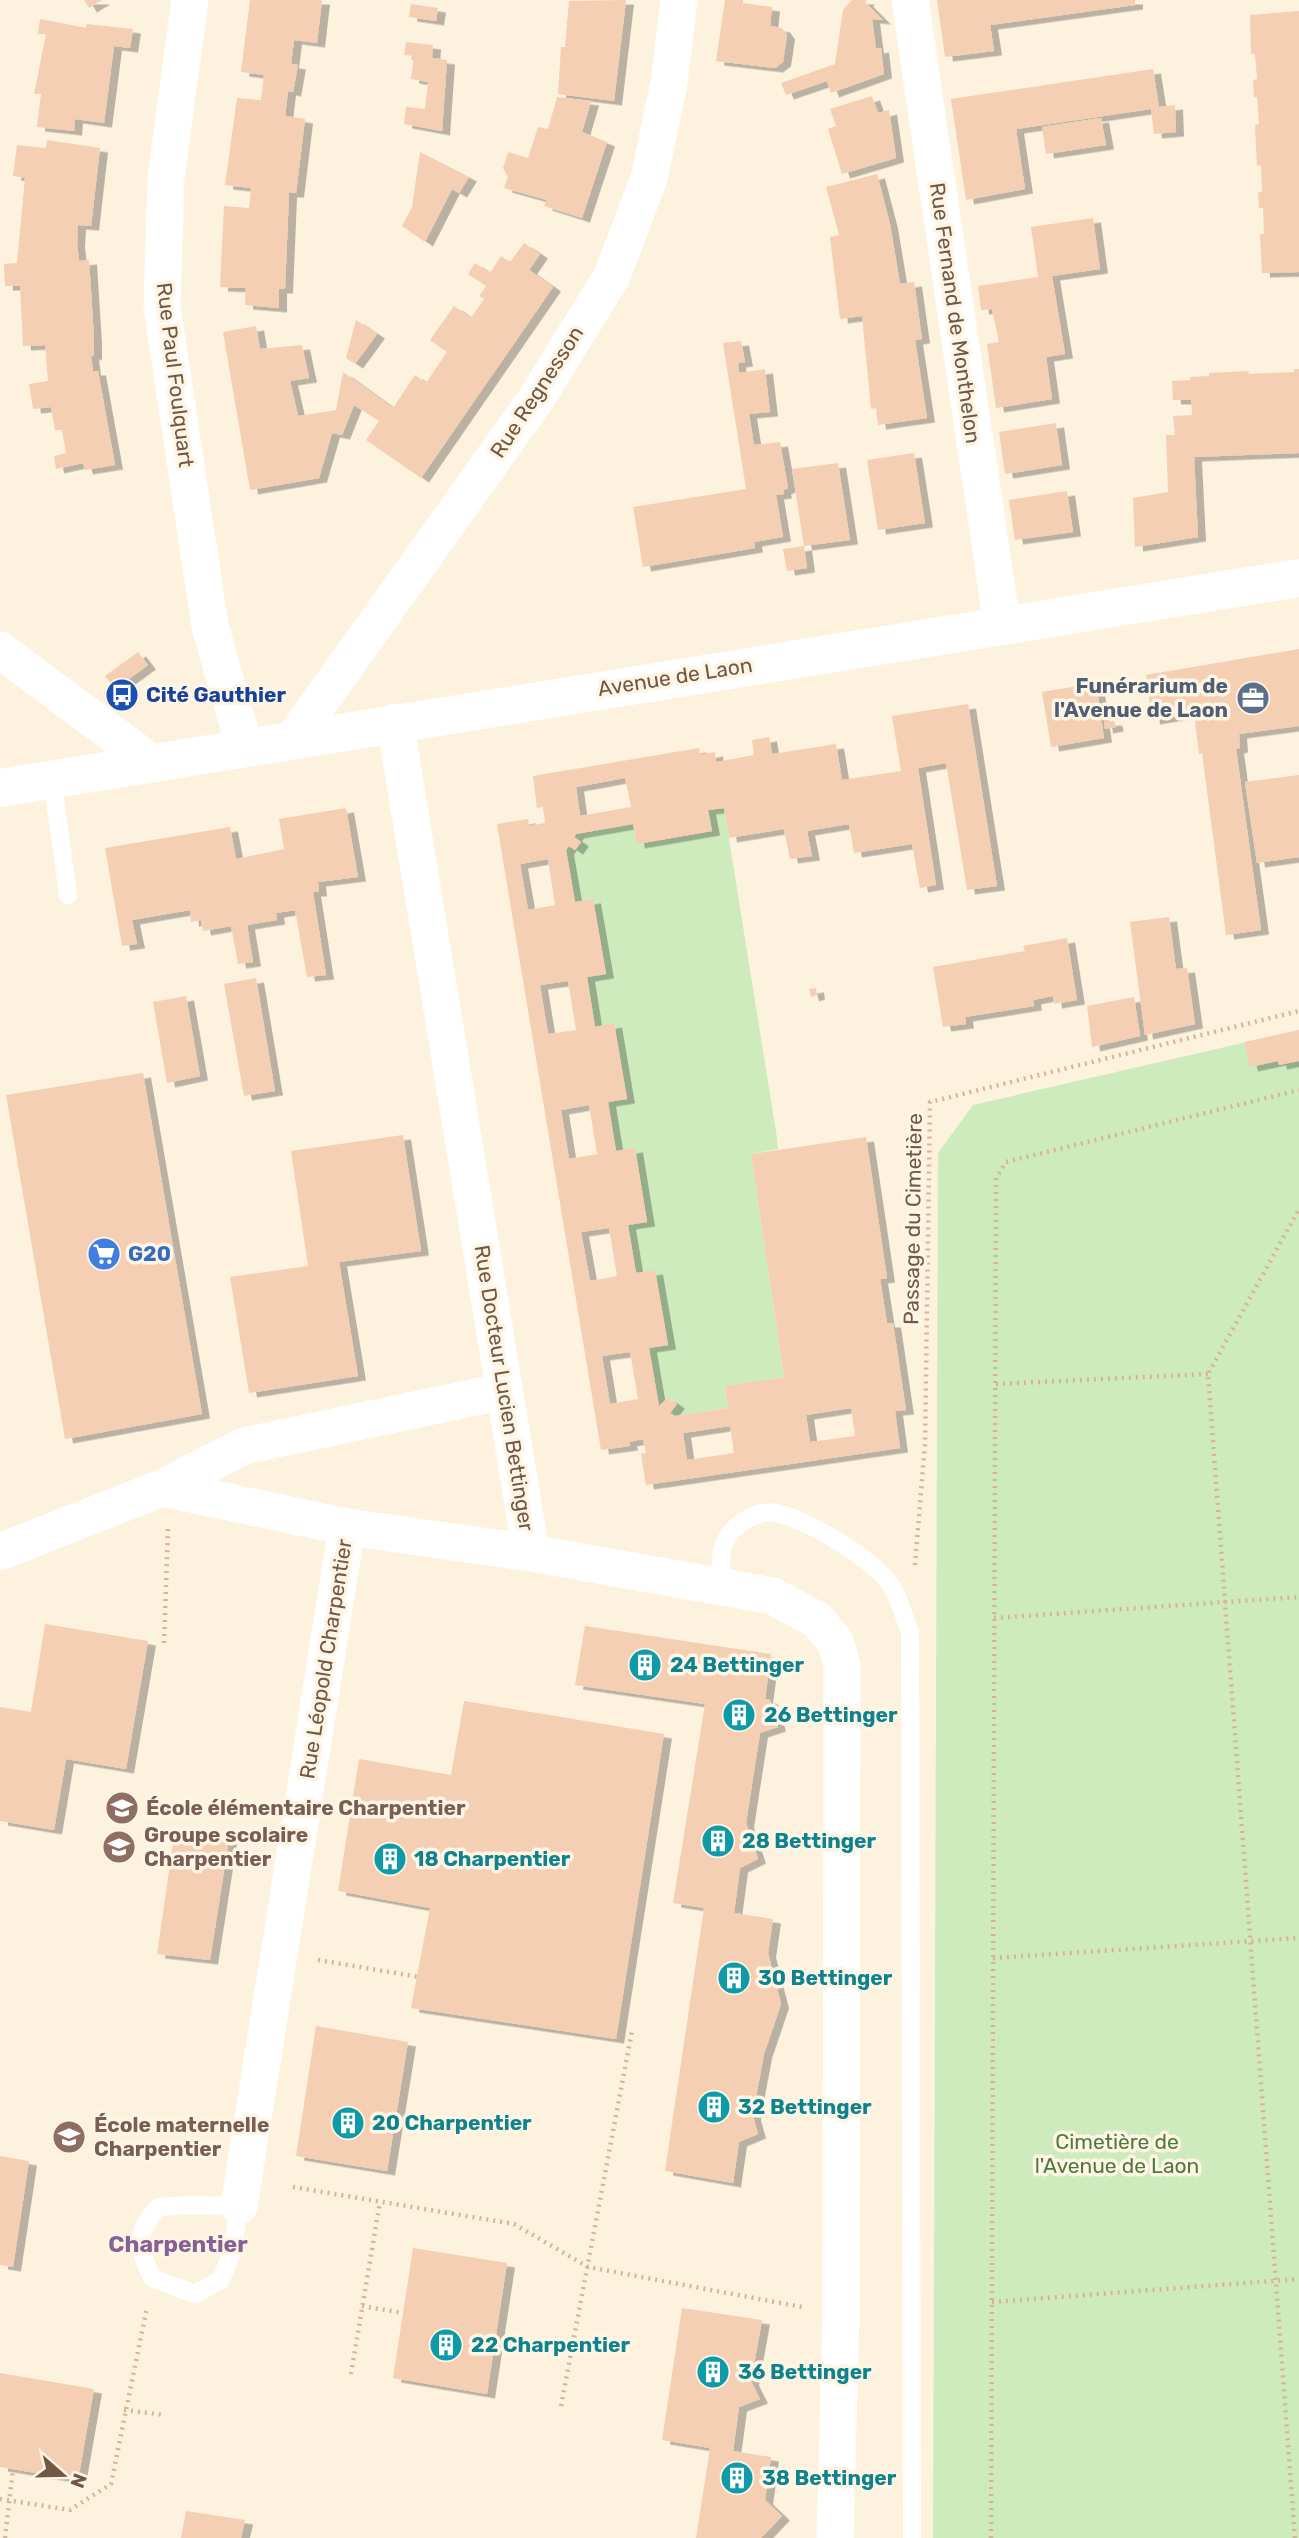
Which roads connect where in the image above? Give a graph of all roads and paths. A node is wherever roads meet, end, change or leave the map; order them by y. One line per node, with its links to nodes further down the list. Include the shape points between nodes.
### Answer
1 (190, 0): 9 (street, Rue Paul Foulquart, via 166,177 162,307 210,626)
2 (678, 0): 8 (street, Rue Regnesson, via 669,83 649,178 612,276 536,399)
3 (910, 0): 5 (street, Rue Fernand de Monthelon)
4 (1299, 578): 5 (main road, Avenue de Laon)
5 (1002, 625): 7 (main road, Avenue de Laon)
6 (0, 650): 10 (street)
7 (395, 722): 8 (main road, Avenue de Laon); 19 (street, Rue Docteur Lucien Bettinger)
8 (294, 738): 9 (main road, Avenue de Laon)
9 (244, 746): 10 (main road, Avenue de Laon)
10 (152, 763): 11 (main road, Avenue de Laon)
11 (52, 779): 12 (main road, Avenue de Laon); 13 (lane)
12 (0, 788)
13 (68, 895)
14 (1299, 1011): 28 (path, Passage du Cimetière, via 930,1102 925,1444)
15 (1299, 1090): 18 (path, via 1006,1162 996,1178)
16 (1299, 1209): 17 (path)
17 (1208, 1374): 18 (path); 26 (path)
18 (996, 1384): 27 (path)
19 (505, 1391): 20 (street, via 244,1446); 23 (street, Rue Docteur Lucien Bettinger)
20 (167, 1489): 21 (street, Rue Léopold Charpentier); 22 (street); 29 (path)
21 (346, 1527): 23 (street, Rue Léopold Charpentier); 32 (street, Rue Léopold Charpentier)
22 (0, 1552)
23 (531, 1553): 24 (street, Rue Docteur Lucien Bettinger)
24 (721, 1587): 28 (lane, via 723,1544 738,1524 774,1512 855,1553 892,1587); 46 (street, Rue Docteur Lucien Bettinger, via 773,1596 807,1613 835,1641 842,1665)
25 (1299, 1597): 26 (path)
26 (1225, 1601): 27 (path); 31 (path)
27 (994, 1618): 33 (path)
28 (910, 1632): 56 (lane)
29 (164, 1643)
30 (1299, 1938): 31 (path)
31 (1250, 1940): 33 (path); 41 (path)
32 (279, 1954): 34 (path); 38 (street, Rue Léopold Charpentier)
33 (993, 1958): 43 (path)
34 (419, 1977)
35 (632, 2031): 39 (path)
36 (293, 2187): 37 (path)
37 (380, 2202): 39 (path, via 513,2224); 44 (path)
38 (239, 2206): 40 (lane, via 233,2249 221,2280 195,2294); 40 (lane, via 158,2207 142,2225 141,2253)
39 (588, 2267): 46 (path); 48 (path)
40 (152, 2278): 49 (path)
41 (1276, 2279): 42 (path); 43 (path); 58 (path)
42 (1299, 2279)
43 (992, 2302): 57 (path)
44 (362, 2306): 45 (path); 47 (path)
45 (403, 2313)
46 (841, 2315): 55 (street, Rue Docteur Lucien Bettinger)
47 (351, 2374)
48 (561, 2406)
49 (124, 2410): 50 (path); 53 (path, via 111,2484 69,2510)
50 (165, 2415)
51 (13, 2469): 53 (path)
52 (0, 2499): 53 (path)
53 (9, 2501): 54 (path)
54 (5, 2538)
55 (835, 2538)
56 (912, 2538)
57 (990, 2538)
58 (1295, 2538)

